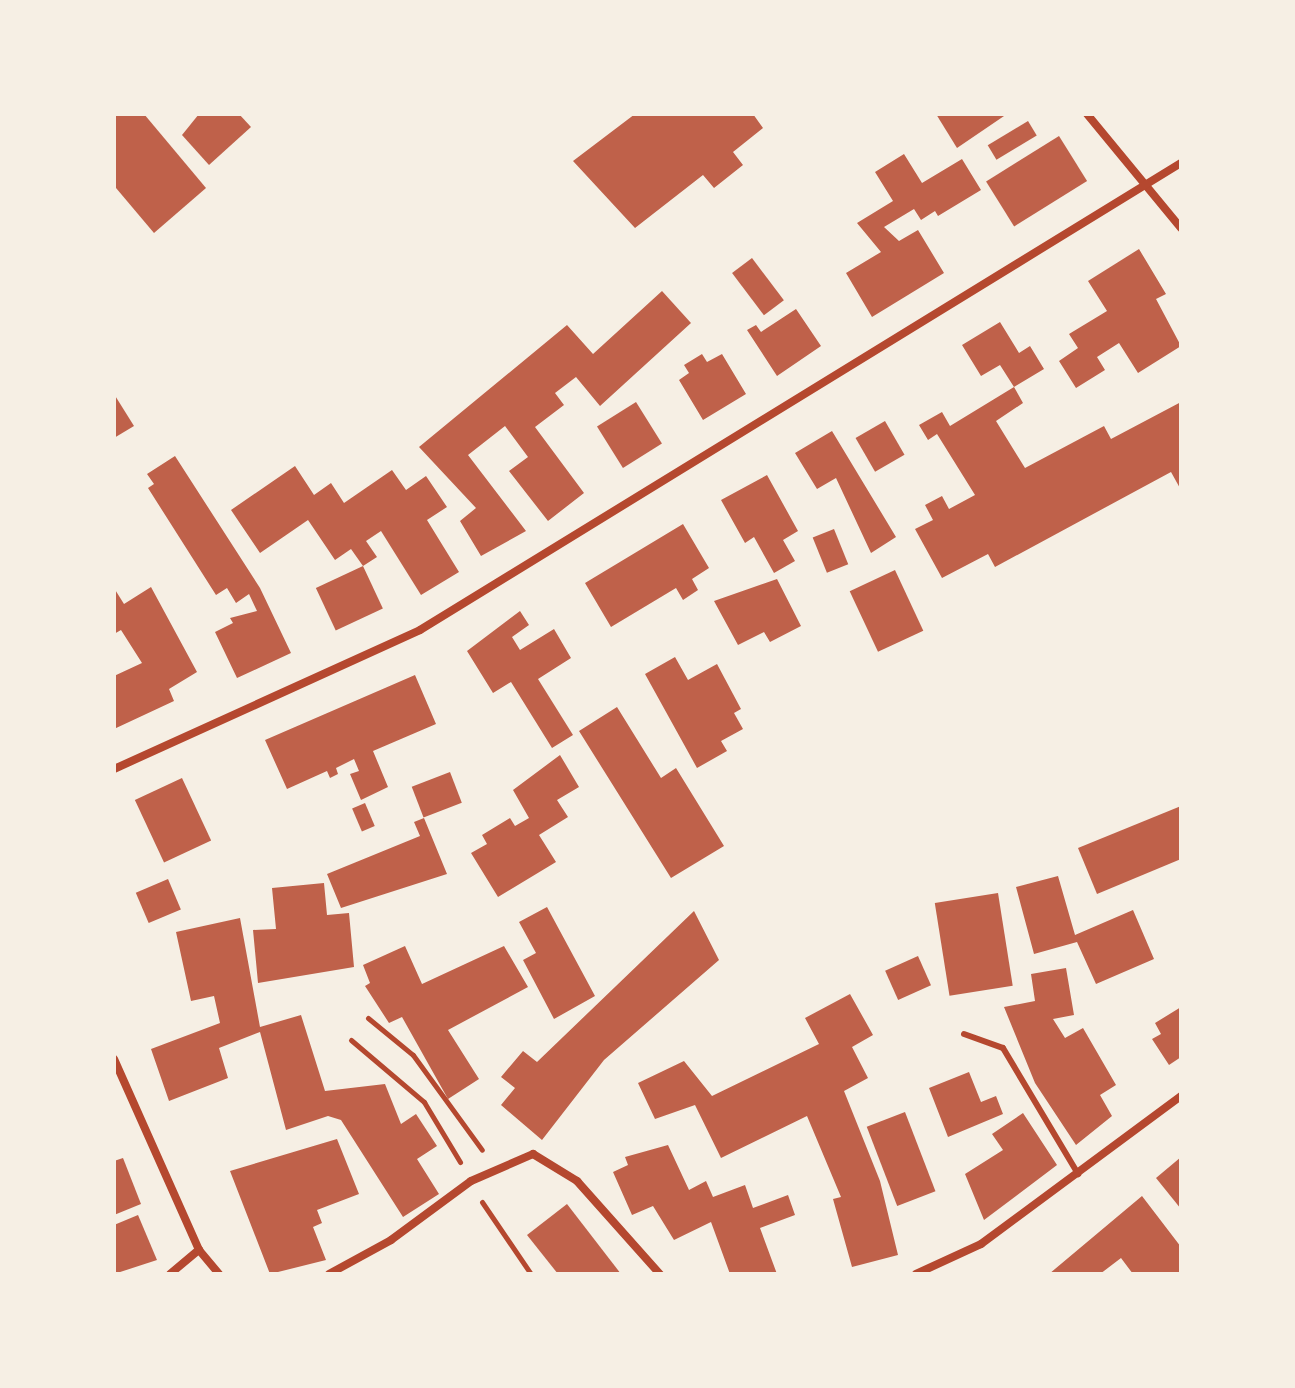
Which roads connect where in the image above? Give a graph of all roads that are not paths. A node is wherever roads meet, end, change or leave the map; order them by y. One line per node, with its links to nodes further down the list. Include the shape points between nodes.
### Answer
1 (1087, 114): 3 (street)
2 (1181, 163): 3 (street)
3 (1145, 187): 4 (street); 5 (street, via 420,630)
4 (1181, 228)
5 (114, 769)
6 (964, 1034): 9 (lane, via 1003,1048)
7 (114, 1059): 10 (street)
8 (1181, 1096): 9 (street)
9 (1078, 1174): 11 (street)
10 (199, 1250): 12 (street); 13 (street)
11 (948, 1269): 16 (street)
12 (170, 1274)
13 (219, 1274)
14 (329, 1274): 15 (street, via 391,1240 494,1167 533,1154 577,1181)
15 (660, 1274)
16 (916, 1274)

